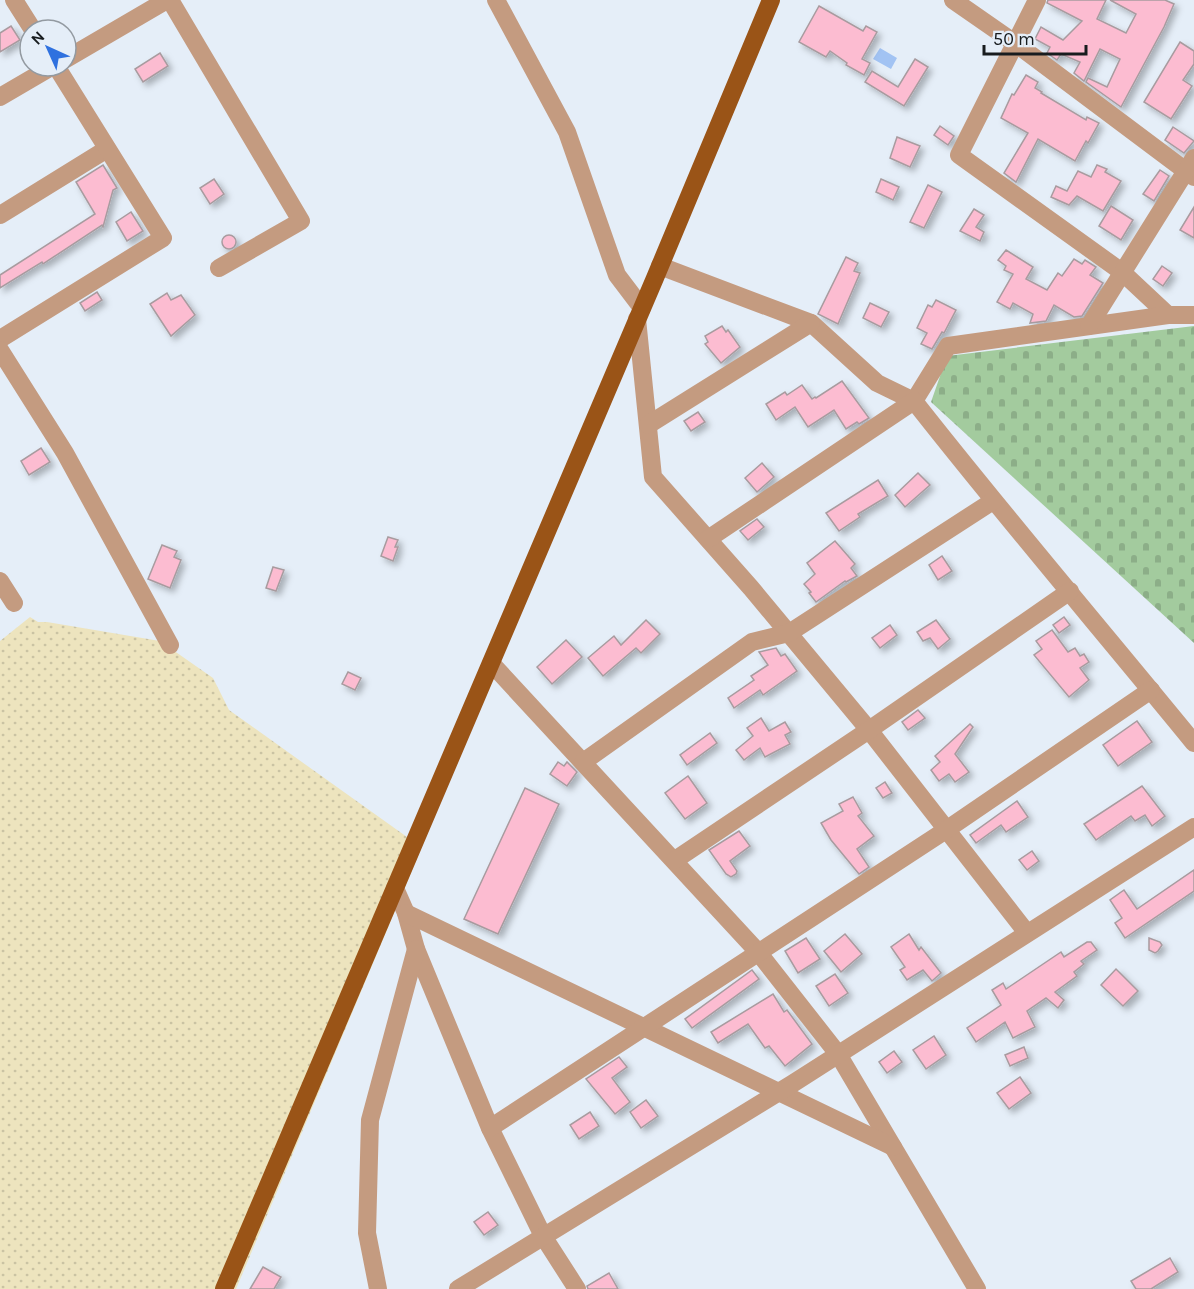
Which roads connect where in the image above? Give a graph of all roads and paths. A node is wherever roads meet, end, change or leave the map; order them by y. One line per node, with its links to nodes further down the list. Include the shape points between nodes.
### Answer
1 (14, 0): 7 (street)
2 (168, 0): 9 (street); 17 (street, via 301,221)
3 (496, 0): 19 (street, via 567,132 616,275)
4 (771, 0): 16 (main road)
5 (953, 0): 8 (street)
6 (1037, 0): 8 (street)
7 (25, 18)
8 (1015, 43): 14 (street); 18 (street, via 959,155)
9 (78, 52)
10 (34, 78): 12 (street)
11 (63, 78): 13 (street)
12 (0, 97)
13 (107, 149): 15 (street); 24 (street, via 163,238)
14 (1191, 169): 18 (street)
15 (0, 215)
16 (660, 266): 19 (main road); 22 (street)
17 (219, 268)
18 (1122, 272): 20 (street); 23 (street)
19 (640, 314): 27 (street); 35 (main road)
20 (1168, 315): 21 (street); 23 (street)
21 (1194, 315)
22 (811, 323): 26 (street, via 877,383); 27 (street)
23 (1089, 326): 26 (street, via 948,346)
24 (0, 339)
25 (0, 350): 34 (street, via 65,453)
26 (914, 401): 28 (street); 29 (street)
27 (648, 425): 29 (street, via 653,477)
28 (993, 501): 31 (street); 33 (street)
29 (708, 539): 33 (street)
30 (0, 581): 32 (street)
31 (1070, 591): 36 (street); 37 (street)
32 (14, 603)
33 (789, 633): 37 (street); 39 (street, via 752,642)
34 (170, 645)
35 (491, 663): 39 (street); 43 (main road)
36 (1151, 690): 38 (street); 41 (street)
37 (869, 730): 41 (street); 42 (street)
38 (1194, 743)
39 (583, 762): 42 (street)
40 (1194, 827): 45 (street)
41 (946, 830): 45 (street); 47 (street)
42 (675, 860): 47 (street)
43 (395, 888): 44 (street); 54 (main road)
44 (406, 913): 46 (street); 48 (street)
45 (1027, 933): 49 (street)
46 (416, 949): 51 (street); 55 (street, via 370,1120 367,1233)
47 (758, 952): 48 (street); 49 (street)
48 (644, 1027): 50 (street); 51 (street)
49 (838, 1054): 50 (street); 52 (street)
50 (779, 1092): 52 (street); 53 (street)
51 (490, 1128): 53 (street)
52 (893, 1147): 58 (street)
53 (543, 1236): 56 (street); 57 (street)
54 (224, 1289)
55 (378, 1289)
56 (458, 1289)
57 (577, 1289)
58 (977, 1289)

